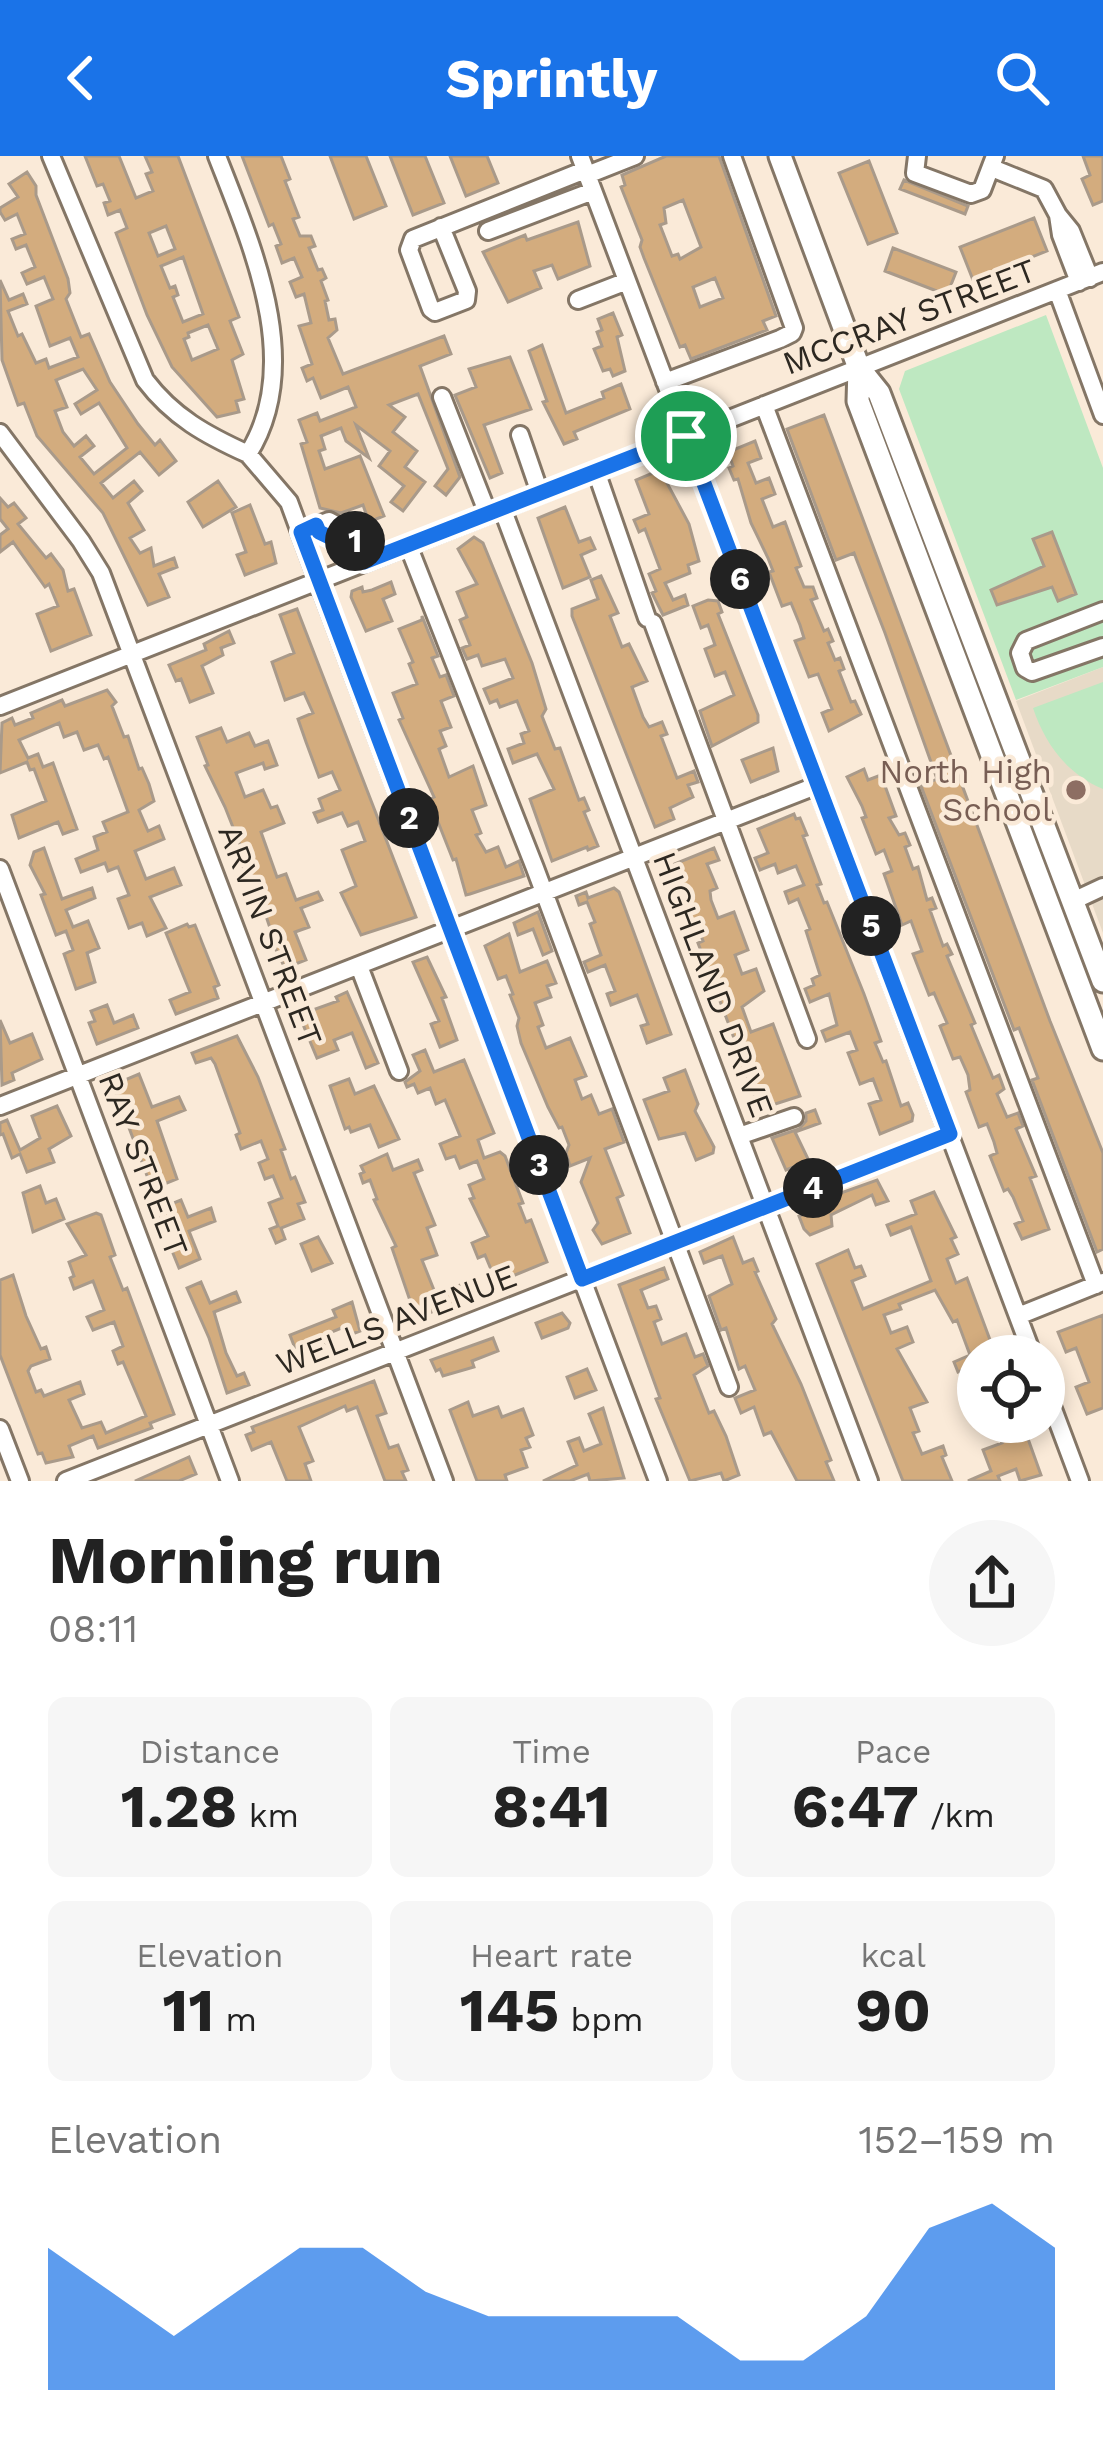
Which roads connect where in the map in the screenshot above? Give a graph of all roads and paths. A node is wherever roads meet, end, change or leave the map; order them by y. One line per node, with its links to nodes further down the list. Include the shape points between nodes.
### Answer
1 (51, 156): 23 (street, via 145,380 192,428)
2 (217, 156): 23 (street, via 266,297 273,389)
3 (635, 156): 8 (street)
4 (732, 156): 16 (street, via 794,328)
5 (780, 156): 15 (main road)
6 (916, 156): 7 (street, via 915,173 971,194 979,193)
7 (993, 162): 11 (street, via 1044,189 1060,235)
8 (587, 173): 9 (street); 10 (street); 12 (street)
9 (441, 227): 9 (street, via 408,244 435,311 466,300 467,291)
10 (488, 232)
11 (1091, 277): 13 (street, MCCRAY STREET)
12 (627, 280): 14 (street); 16 (street)
13 (1058, 290): 15 (street, MCCRAY STREET); 19 (street)
14 (578, 300)
15 (859, 368): 18 (street, MCCRAY STREET); 37 (main road, via 858,401); 42 (main road, via 879,393)
16 (665, 382): 22 (street)
17 (442, 397): 26 (street, HIGHLAND DRIVE)
18 (764, 405): 22 (street, MCCRAY STREET); 59 (street)
19 (1103, 416)
20 (0, 433): 33 (street, ARVIN STREET, via 90,553)
21 (520, 435): 25 (street)
22 (686, 436): 24 (street, MCCRAY STREET); 35 (street)
23 (248, 454): 27 (street)
24 (596, 471): 25 (street, MCCRAY STREET); 36 (street)
25 (540, 493): 26 (street, MCCRAY STREET)
26 (495, 511): 28 (street, MCCRAY STREET); 38 (street, HIGHLAND DRIVE)
27 (308, 528): 29 (street, via 329,521 353,534); 30 (street)
28 (409, 545): 29 (street, MCCRAY STREET); 41 (street)
29 (364, 562): 30 (street, MCCRAY STREET)
30 (318, 580): 33 (street, MCCRAY STREET); 43 (street)
31 (1103, 610): 32 (street, via 1027,641 1020,653 1033,672)
32 (1103, 647)
33 (132, 654): 34 (street, MCCRAY STREET); 46 (street, ARVIN STREET)
34 (0, 706)
35 (818, 785): 36 (street); 54 (street)
36 (727, 821): 38 (street); 48 (street)
37 (1027, 854): 42 (main road, via 1048,868 1060,900); 47 (main road)
38 (634, 857): 41 (street); 55 (street, HIGHLAND DRIVE)
39 (0, 869): 51 (street, RAY STREET)
40 (1103, 887): 42 (street)
41 (542, 893): 43 (street); 57 (street)
42 (1073, 901): 45 (main road)
43 (451, 929): 44 (street); 58 (street)
44 (358, 965): 46 (street); 50 (street)
45 (1103, 980)
46 (265, 1002): 51 (street); 62 (street, ARVIN STREET)
47 (1098, 1027): 49 (main road)
48 (807, 1039)
49 (1103, 1049)
50 (399, 1071)
51 (78, 1076): 52 (street); 64 (street, RAY STREET)
52 (0, 1106)
53 (794, 1118): 55 (street)
54 (950, 1134): 56 (street, WELLS AVENUE); 60 (street)
55 (739, 1136): 56 (street, HIGHLAND DRIVE)
56 (766, 1207): 57 (street, WELLS AVENUE); 72 (street, HIGHLAND DRIVE)
57 (674, 1243): 58 (street, WELLS AVENUE); 63 (street)
58 (582, 1279): 62 (street, WELLS AVENUE); 71 (street)
59 (1100, 1284): 60 (street)
60 (1018, 1316): 61 (street)
61 (1025, 1335)
62 (395, 1352): 64 (street, WELLS AVENUE); 70 (street, ARVIN STREET)
63 (729, 1387)
64 (209, 1425): 68 (street, WELLS AVENUE); 69 (street, RAY STREET)
65 (0, 1429): 67 (street)
66 (1065, 1441): 73 (street)
67 (20, 1481)
68 (66, 1481)
69 (230, 1481)
70 (444, 1481)
71 (658, 1481)
72 (869, 1481)
73 (1080, 1481)

